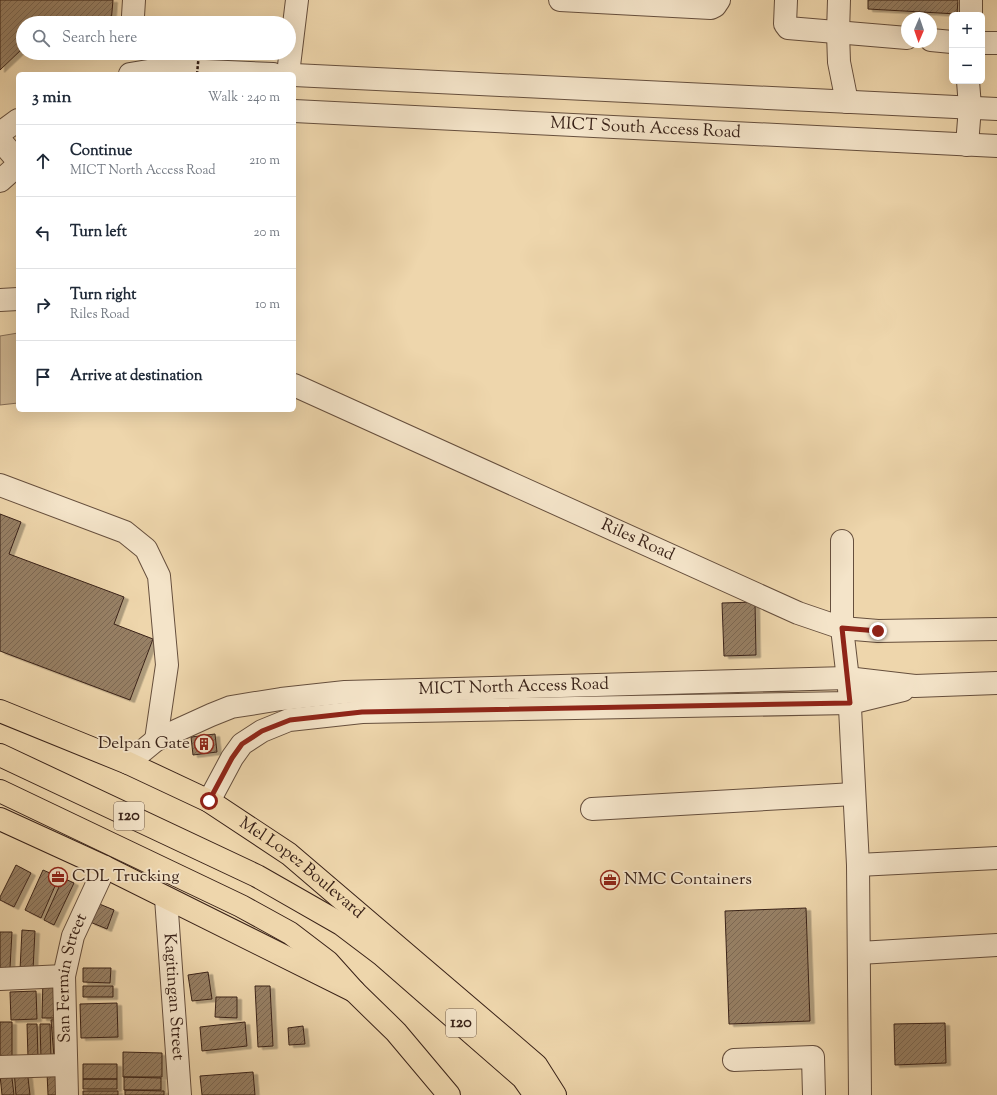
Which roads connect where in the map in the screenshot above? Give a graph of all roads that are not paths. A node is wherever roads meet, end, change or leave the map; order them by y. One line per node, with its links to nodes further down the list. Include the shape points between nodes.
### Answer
1 (297, 0): 8 (street)
2 (560, 0): 3 (street, via 711,8)
3 (719, 0)
4 (786, 0): 9 (street, via 785,24 788,28)
5 (839, 0): 9 (street)
6 (972, 0): 7 (street)
7 (970, 12)
8 (295, 16)
9 (838, 33): 10 (street); 21 (street)
10 (901, 38)
11 (937, 41): 12 (street)
12 (949, 42)
13 (985, 43): 14 (street)
14 (997, 43)
15 (290, 60): 18 (street)
16 (142, 72): 17 (street, via 160,69)
17 (228, 72)
18 (288, 72)
19 (296, 75): 21 (street)
20 (968, 84): 22 (street)
21 (847, 102): 22 (street)
22 (970, 107): 23 (street); 28 (street)
23 (997, 109)
24 (296, 111): 28 (street, MICT South Access Road)
25 (16, 121): 26 (street)
26 (0, 133)
27 (0, 140): 30 (street)
28 (967, 144): 29 (street, MICT South Access Road)
29 (997, 146)
30 (16, 159)
31 (16, 167): 32 (street)
32 (0, 181)
33 (16, 299): 34 (street)
34 (0, 300)
35 (296, 386): 38 (street, Riles Road, via 798,613)
36 (0, 485): 45 (street, via 125,532 146,550 159,576 167,666)
37 (842, 541): 38 (street)
38 (842, 628): 39 (street, Riles Road, via 878,631); 40 (street)
39 (997, 629)
40 (847, 678): 42 (street, MICT North Access Road); 43 (street); 45 (street, MICT North Access Road, via 345,692 232,706)
41 (997, 683): 42 (street, MICT North Access Road)
42 (915, 686): 43 (street, MICT North Access Road)
43 (850, 703): 49 (street); 50 (street, MICT North Access Road, via 362,712 290,720 262,731 242,744)
44 (0, 711): 47 (main road, Mel Lopez Boulevard / 120)
45 (156, 740): 47 (street, MICT North Access Road)
46 (0, 756): 68 (main road, Mel Lopez Boulevard / 120, via 257,876 342,924 382,955 523,1078)
47 (128, 763): 50 (main road, Mel Lopez Boulevard / 120)
48 (0, 791): 61 (main road, 120, via 241,906 290,933 328,962)
49 (854, 794): 51 (street); 54 (street)
50 (209, 801): 69 (main road, Mel Lopez Boulevard / 120, via 289,854 536,1065)
51 (592, 809)
52 (0, 819): 55 (main road, 120)
53 (997, 858): 54 (street)
54 (858, 865): 58 (street)
55 (105, 867): 56 (main road, 120); 59 (street, San Fermin Street, via 73,936)
56 (166, 898): 61 (main road, 120); 66 (street, Kagitingan Street)
57 (997, 945): 58 (street)
58 (859, 954): 71 (street)
59 (64, 976): 60 (street); 63 (street, San Fermin Street)
60 (0, 979)
61 (354, 992): 67 (main road, 120, via 396,1032)
62 (734, 1060): 70 (street, via 813,1057)
63 (65, 1065): 64 (street); 65 (street, San Fermin Street)
64 (0, 1067)
65 (67, 1095)
66 (180, 1095)
67 (448, 1095)
68 (534, 1095)
69 (555, 1095)
70 (814, 1095)
71 (860, 1095)

